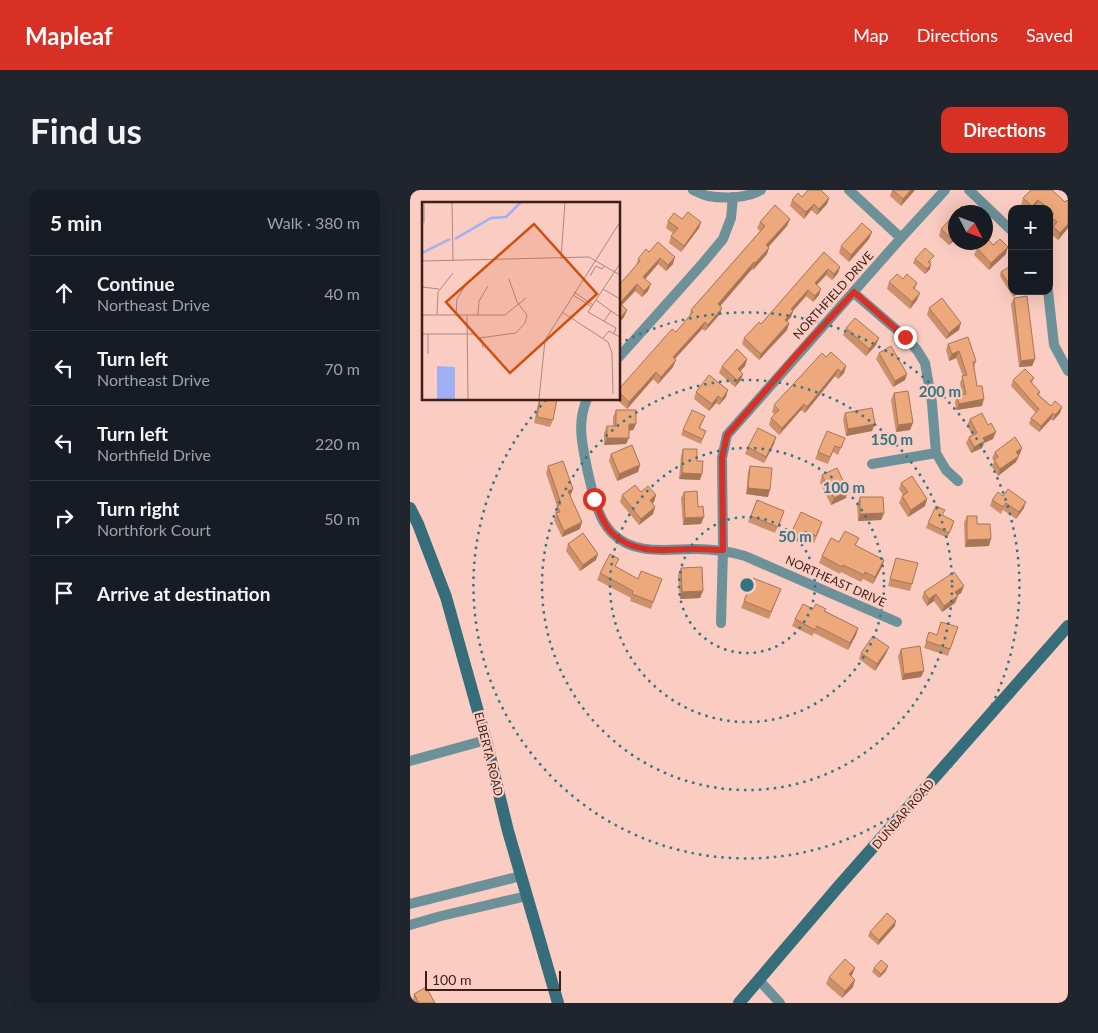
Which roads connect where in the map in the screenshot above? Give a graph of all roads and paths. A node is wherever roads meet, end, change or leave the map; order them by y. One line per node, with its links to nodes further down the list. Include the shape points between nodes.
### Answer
1 (693, 190): 6 (street, via 708,196)
2 (761, 190): 6 (street)
3 (848, 190): 8 (street)
4 (945, 190): 8 (street, NORTHFIELD DRIVE)
5 (969, 190): 7 (street)
6 (733, 197): 11 (street, via 731,218 723,238)
7 (1008, 227)
8 (901, 238): 9 (street, NORTHFIELD DRIVE)
9 (854, 292): 14 (street, via 905,337 925,364); 18 (street, NORTHFIELD DRIVE, via 727,435 722,458)
10 (1048, 295): 12 (street, via 1054,345)
11 (620, 356)
12 (1068, 371)
13 (587, 400): 18 (street, NORTHEAST DRIVE, via 580,438 594,499 612,533 629,545 649,550)
14 (936, 453): 15 (street); 16 (street, via 946,470)
15 (872, 464)
16 (958, 481)
17 (410, 508): 22 (street, ELBERTA ROAD, via 446,597)
18 (723, 550): 19 (street, NORTHEAST DRIVE, via 762,562); 20 (street, NORTHFIELD DRIVE)
19 (897, 622)
20 (721, 623)
21 (1068, 626): 28 (street, DUNBAR ROAD)
22 (486, 740): 23 (street); 24 (street, ELBERTA ROAD)
23 (410, 761)
24 (521, 876): 25 (street, ELBERTA ROAD); 26 (street)
25 (527, 896): 27 (street); 29 (street, ELBERTA ROAD)
26 (410, 904)
27 (410, 925)
28 (759, 980): 30 (street, DUNBAR ROAD); 31 (street)
29 (558, 1003)
30 (740, 1003)
31 (780, 1003)

